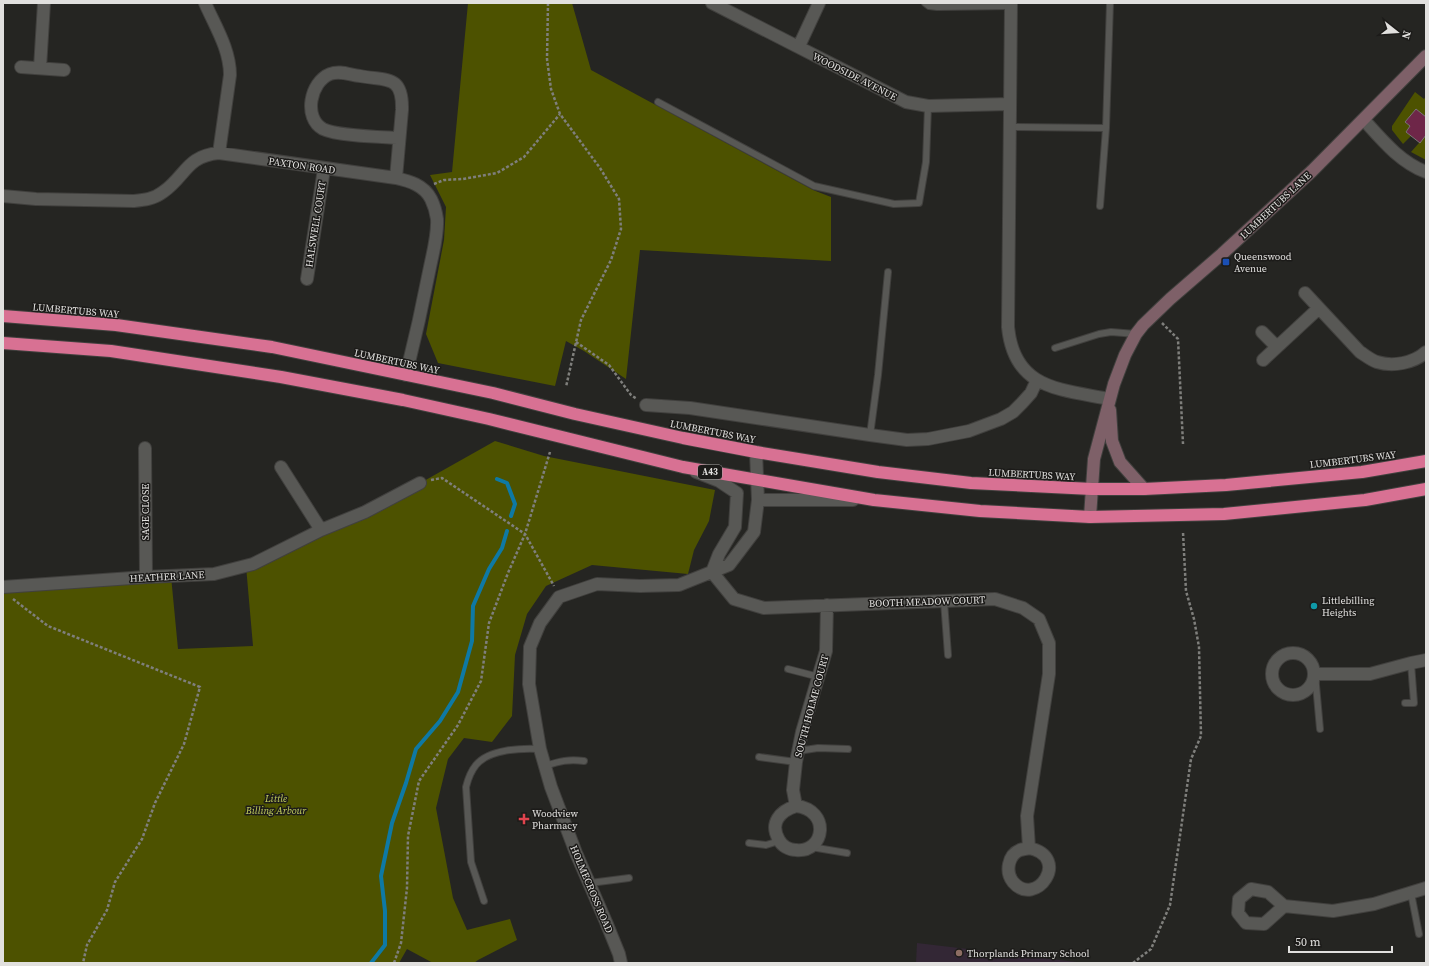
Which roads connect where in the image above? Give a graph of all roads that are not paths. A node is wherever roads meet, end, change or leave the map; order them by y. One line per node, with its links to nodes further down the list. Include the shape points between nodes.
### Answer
1 (44, 3): 11 (street)
2 (205, 3): 20 (street, via 228,52 230,64)
3 (712, 3): 8 (street, WOODSIDE AVENUE)
4 (819, 3): 8 (street)
5 (925, 3): 7 (lane, via 937,7)
6 (1110, 3): 18 (lane)
7 (1011, 5): 14 (street)
8 (798, 46): 15 (street, WOODSIDE AVENUE, via 895,97)
9 (1426, 56): 16 (street, LUMBERTUBS LANE)
10 (21, 67): 11 (street)
11 (40, 68): 12 (street)
12 (64, 70)
13 (658, 102): 15 (lane, via 814,186 894,204 919,203 926,162)
14 (1010, 104): 15 (street, WOODSIDE AVENUE); 17 (street)
15 (928, 106)
16 (1364, 120): 22 (street, via 1405,161); 32 (street, LUMBERTUBS LANE, via 1274,206 1154,314)
17 (1009, 128): 18 (lane); 39 (street, via 1008,333 1017,360)
18 (1106, 128): 25 (lane)
19 (399, 138): 19 (street, via 402,101 399,90 392,81 340,72 328,74 317,84 311,112 317,125 323,129 339,133); 23 (street)
20 (219, 153): 21 (street, PAXTON ROAD); 24 (street, PAXTON ROAD, via 208,154 192,162 163,192 146,200 36,199)
21 (324, 169): 23 (street, PAXTON ROAD); 27 (street, HALSWELL COURT)
22 (1426, 172)
23 (396, 178): 38 (street, PAXTON ROAD, via 422,188 431,199 437,220)
24 (3, 196)
25 (1100, 206)
26 (888, 272): 42 (lane)
27 (307, 278)
28 (1305, 293): 29 (street)
29 (1319, 308): 34 (street); 36 (street, via 1360,352 1377,362 1406,362)
30 (3, 316): 38 (highway, LUMBERTUBS WAY, via 116,325 195,335 272,347)
31 (1262, 332): 34 (street)
32 (1136, 334): 35 (lane, via 1099,334); 40 (street, LUMBERTUBS LANE, via 1122,362)
33 (3, 343): 47 (highway, A43, via 111,351 288,378 419,403)
34 (1277, 347): 37 (street)
35 (1055, 348)
36 (1426, 352)
37 (1263, 360)
38 (406, 375): 44 (highway, LUMBERTUBS WAY, via 683,438)
39 (1037, 380): 40 (street, via 1057,389); 42 (street, LUMBERTUBS WAY, via 1014,412 969,431 928,439 907,440)
40 (1109, 399): 50 (street, LUMBERTUBS LANE, via 1094,459); 51 (street, via 1112,441 1117,455 1120,462)
41 (646, 405): 42 (street, LUMBERTUBS WAY, via 690,408)
42 (870, 435)
43 (145, 448): 58 (street, SAGE CLOSE)
44 (756, 452): 48 (street); 50 (highway, LUMBERTUBS WAY, via 878,472 971,483)
45 (1426, 461): 51 (highway, LUMBERTUBS WAY, via 1347,473 1226,485)
46 (281, 467): 56 (street)
47 (683, 467): 48 (highway, A43); 57 (street, via 719,481 737,493 735,527 718,554)
48 (758, 480): 53 (street); 54 (highway, A43)
49 (420, 483): 56 (street, HEATHER LANE, via 365,512)
50 (1092, 488): 51 (highway, LUMBERTUBS WAY); 55 (street, LUMBERTUBS LANE)
51 (1144, 489)
52 (1426, 489): 55 (highway, A43, via 1365,500 1224,514)
53 (758, 500): 54 (street); 57 (street, via 754,532 729,565)
54 (874, 500): 55 (highway, A43, via 980,511)
55 (1090, 517)
56 (321, 530): 58 (street, HEATHER LANE, via 254,564 214,574)
57 (712, 572): 61 (street, BOOTH MEADOW COURT, via 734,599 764,608); 70 (street, HOLMECROSS ROAD, via 679,586 597,584 559,598 540,623 530,647 529,684)
58 (146, 577): 59 (street, HEATHER LANE)
59 (6, 591)
60 (944, 601): 61 (street, BOOTH MEADOW COURT); 62 (lane); 80 (street, BOOTH MEADOW COURT, via 995,599 1023,608 1039,619 1049,643 1049,674 1027,816)
61 (827, 605): 67 (street, SOUTH HOLME COURT, via 826,652)
62 (948, 655)
63 (1426, 660): 64 (street)
64 (1411, 663): 66 (street, via 1370,674); 68 (lane, via 1414,702)
65 (788, 670): 67 (lane)
66 (1315, 674): 69 (lane)
67 (819, 676): 73 (street, SOUTH HOLME COURT)
68 (1405, 703)
69 (1320, 729)
70 (540, 749): 75 (street, HOLMECROSS ROAD); 86 (lane, via 526,748 486,756 476,764 469,777 466,787 471,862)
71 (848, 749): 73 (lane, via 818,748)
72 (759, 757): 73 (lane)
73 (797, 757): 76 (street, SOUTH HOLME COURT, via 793,790)
74 (584, 761): 75 (lane, via 564,760)
75 (545, 766): 83 (street, HOLMECROSS ROAD, via 576,853)
76 (796, 806): 77 (street, via 786,809 777,820 776,834); 79 (street, via 804,806 811,810 820,826 819,834)
77 (779, 841): 78 (lane, via 766,845); 79 (street, via 792,850 799,851)
78 (749, 843)
79 (811, 847): 81 (lane)
80 (1029, 848)
81 (847, 853)
82 (629, 878): 83 (lane)
83 (590, 883): 89 (street, HOLMECROSS ROAD)
84 (1426, 888): 85 (street)
85 (1411, 893): 87 (street, via 1374,904 1333,911); 88 (lane)
86 (484, 901)
87 (1284, 906)
88 (1419, 934)
89 (621, 963)

